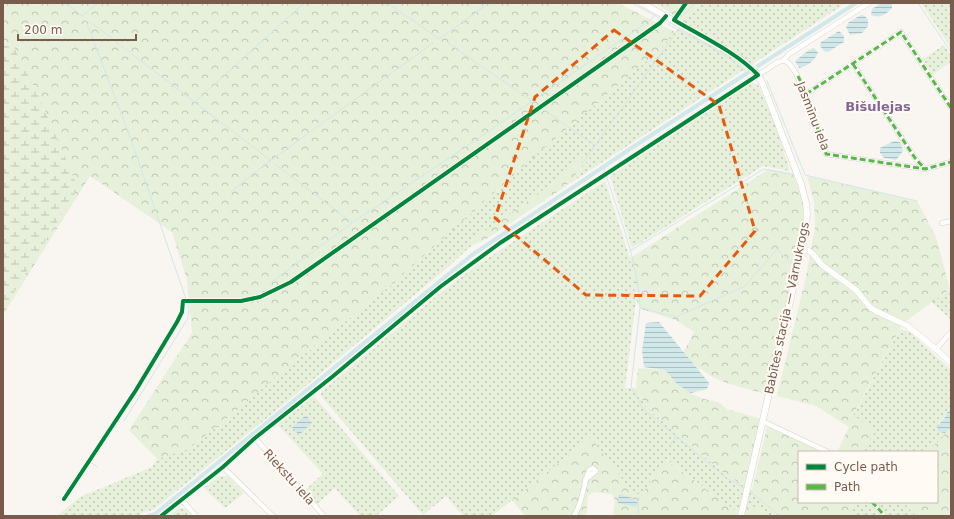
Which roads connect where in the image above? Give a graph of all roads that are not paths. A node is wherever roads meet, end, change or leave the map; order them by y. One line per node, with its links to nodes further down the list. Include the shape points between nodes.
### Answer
1 (642, 3): 4 (main road, Babītes stacija — Vārnukrogs)
2 (686, 3): 5 (street)
3 (869, 3): 6 (street, via 789,54)
4 (666, 16): 5 (main road, Babītes stacija — Vārnukrogs); 26 (street, via 664,20 291,282 260,297 241,301 184,301 182,312 173,329)
5 (674, 20): 8 (main road, Babītes stacija — Vārnukrogs, via 739,58)
6 (784, 60): 8 (street); 9 (street, Jasmīnu iela, via 792,66)
7 (853, 64): 9 (street); 10 (street, via 901,32); 11 (street)
8 (758, 75): 17 (main road, Babītes stacija — Vārnukrogs, via 802,184 806,203 806,227); 22 (street, via 500,243 440,287)
9 (806, 94): 13 (street, Jasmīnu iela, via 826,154)
10 (951, 108)
11 (915, 158): 13 (street); 14 (street)
12 (951, 162): 14 (street, Jasmīnu iela)
13 (910, 167): 14 (street, Jasmīnu iela)
14 (925, 169)
15 (951, 221): 16 (street)
16 (942, 223)
17 (802, 249): 19 (street, via 813,254 822,265 856,290 876,311 908,326); 21 (main road, Babītes stacija — Vārnukrogs)
18 (951, 332): 19 (street)
19 (936, 349): 20 (street)
20 (951, 363)
21 (762, 421): 23 (street); 34 (main road, Babītes stacija — Vārnukrogs)
22 (255, 438): 24 (street); 32 (street, Riekstu iela)
23 (826, 451)
24 (223, 467): 27 (street); 31 (street)
25 (585, 480): 33 (street, via 580,508)
26 (64, 499)
27 (182, 500): 29 (street); 30 (street)
28 (873, 503): 35 (street)
29 (161, 516)
30 (196, 516)
31 (273, 516)
32 (324, 516)
33 (574, 516)
34 (740, 516)
35 (885, 516)

